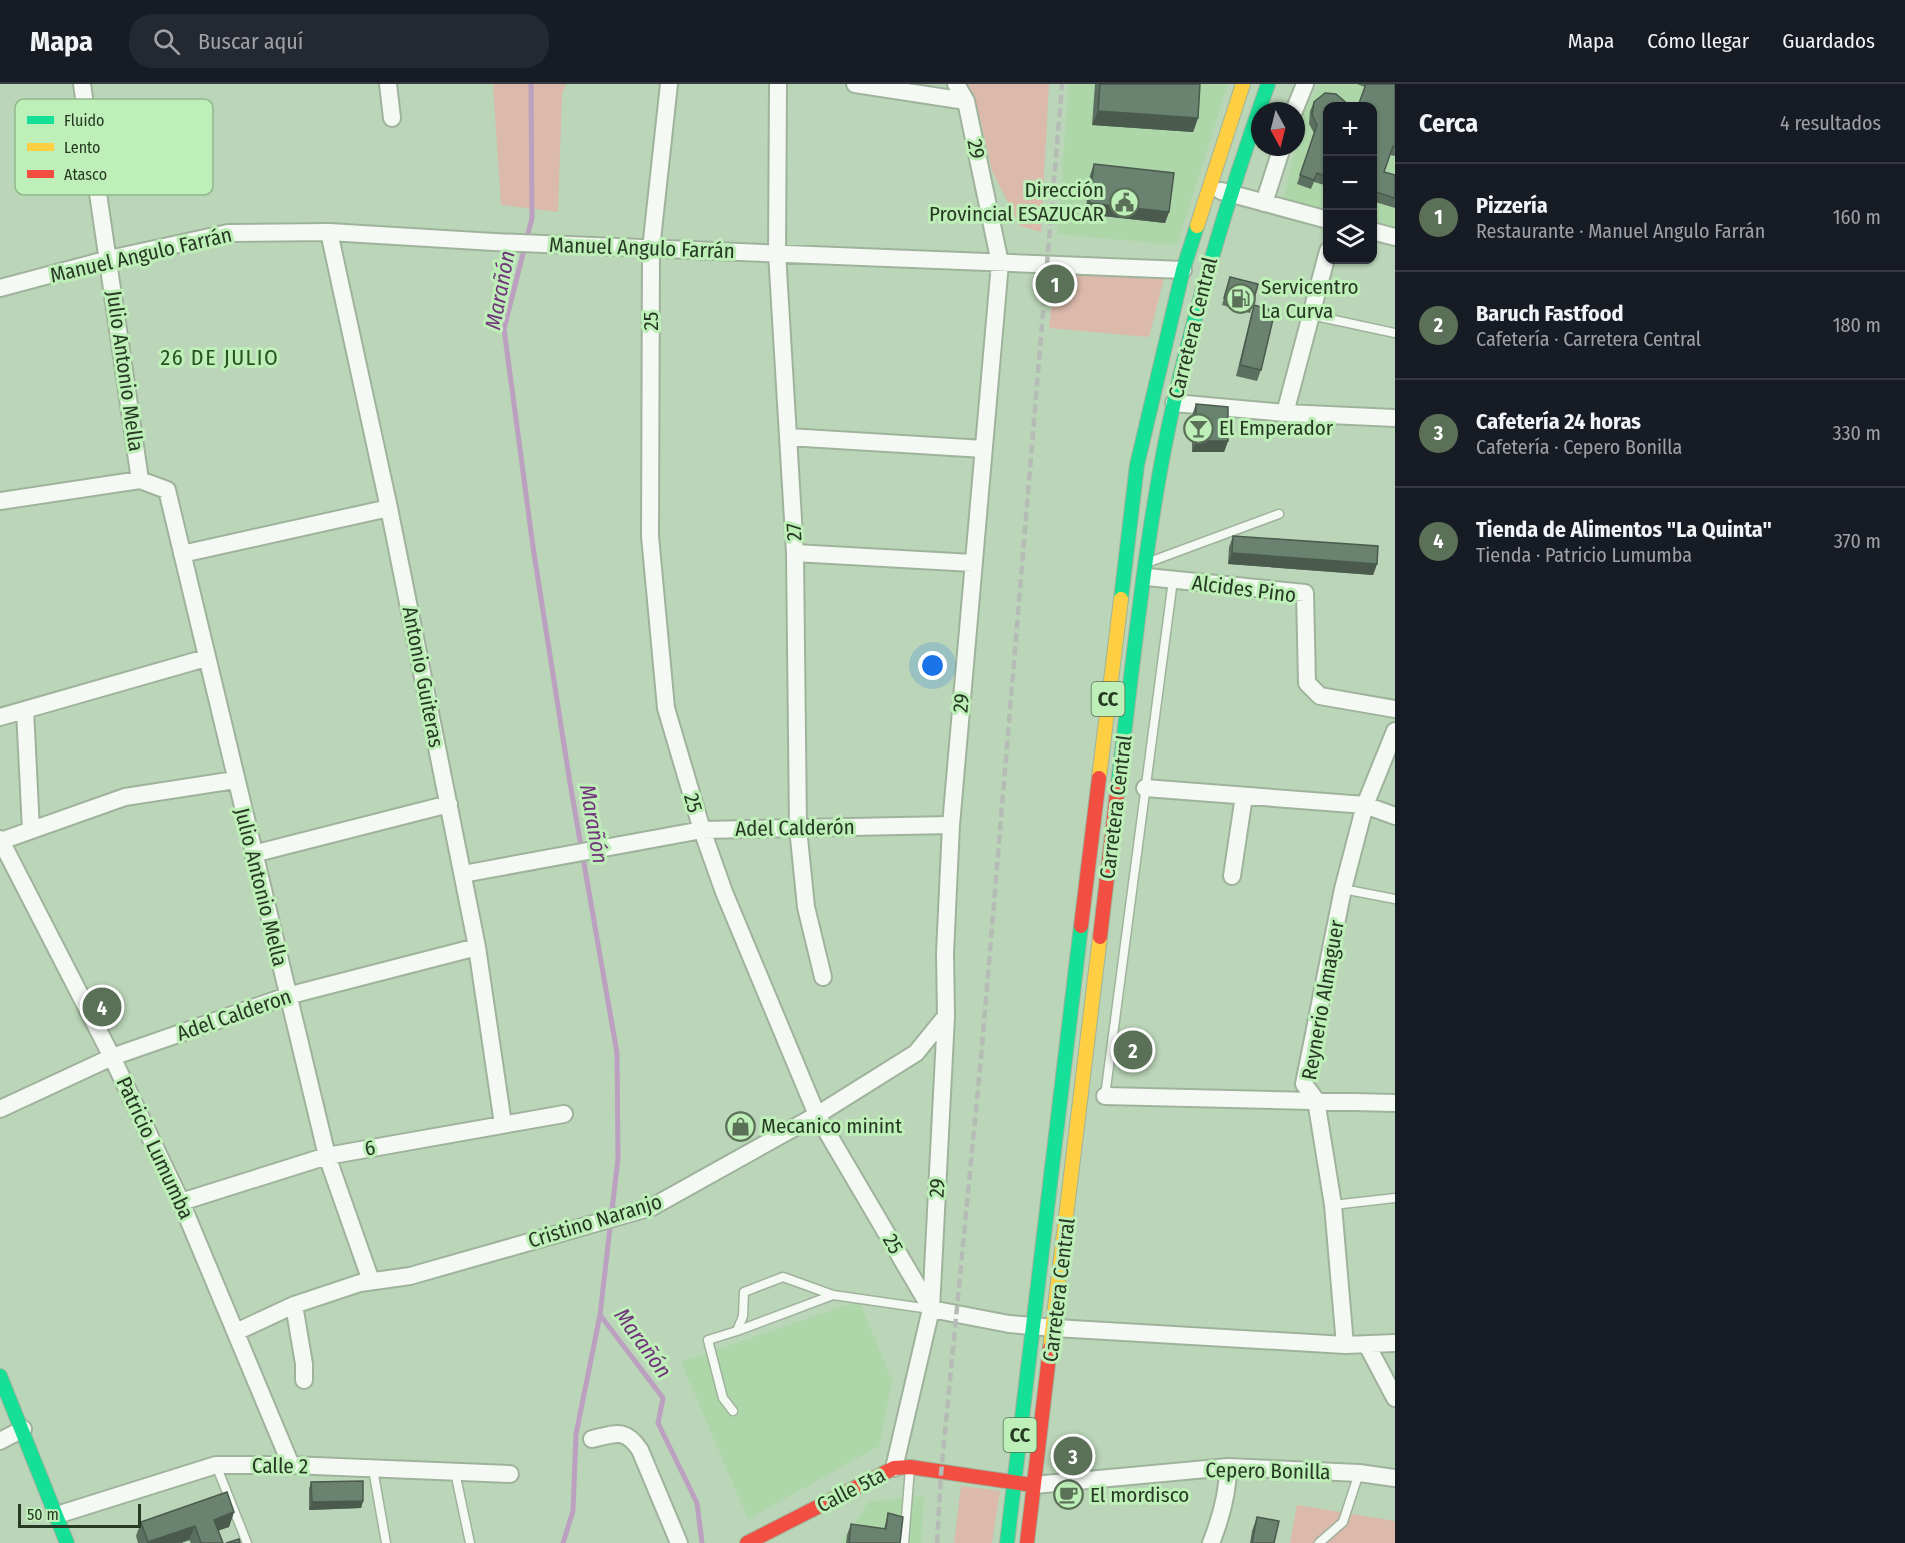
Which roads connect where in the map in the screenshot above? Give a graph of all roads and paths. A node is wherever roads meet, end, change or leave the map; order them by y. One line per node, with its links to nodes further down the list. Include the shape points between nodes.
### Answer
1 (82, 84): 10 (street, Julio Antonio Mella)
2 (388, 84): 13 (street)
3 (669, 84): 23 (street, 25)
4 (778, 84): 24 (street, 27)
5 (855, 84): 11 (street)
6 (956, 84): 11 (street, 29)
7 (1243, 84): 15 (main road, Carretera Central / CC)
8 (1268, 84): 16 (main road, Carretera Central / CC)
9 (1305, 84): 12 (street)
10 (84, 99)
11 (966, 101): 26 (street, 29)
12 (1298, 102)
13 (392, 118)
14 (1279, 156): 18 (street)
15 (1208, 187): 16 (street); 28 (main road, Carretera Central / CC)
16 (1229, 194): 18 (street); 32 (main road, Carretera Central / CC)
17 (99, 195): 25 (street, Julio Antonio Mella)
18 (1264, 203): 19 (street)
19 (1323, 218)
20 (329, 232): 23 (street, Manuel Angulo Farrán); 25 (street, Manuel Angulo Farrán, via 228,233); 39 (street, Antonio Guiteras)
21 (1377, 232): 22 (street)
22 (1395, 237)
23 (651, 249): 24 (street, Manuel Angulo Farrán); 59 (street, 25, via 650,536 666,708)
24 (777, 253): 26 (street, Manuel Angulo Farrán); 35 (street, 27)
25 (109, 259): 29 (street, Manuel Angulo Farrán); 37 (street, Julio Antonio Mella)
26 (1000, 263): 28 (street, Manuel Angulo Farrán); 36 (street, 29)
27 (1325, 264): 30 (street)
28 (1183, 270): 87 (main road, Carretera Central / CC, via 1137,465)
29 (0, 288)
30 (1311, 315): 31 (lane); 33 (street)
31 (1395, 333)
32 (1173, 403): 33 (street); 44 (main road, Carretera Central / CC)
33 (1285, 413): 34 (street)
34 (1395, 418)
35 (788, 437): 36 (street); 41 (street, 27)
36 (984, 449): 43 (street, 29)
37 (140, 480): 38 (street); 42 (street, Julio Antonio Mella, via 167,490)
38 (0, 501)
39 (389, 508): 42 (street); 54 (street, Antonio Guiteras)
40 (1279, 514): 44 (lane)
41 (795, 553): 43 (street); 58 (street, 27)
42 (182, 554): 46 (street, Julio Antonio Mella)
43 (973, 563): 57 (street, 29)
44 (1148, 570): 45 (street, Alcides Pino); 88 (main road, Carretera Central / CC, via 1131,680)
45 (1173, 580): 48 (street, Alcides Pino, via 1305,593 1307,683 1320,696); 52 (lane)
46 (206, 658): 47 (street); 51 (street, Julio Antonio Mella)
47 (25, 710): 49 (street); 60 (street)
48 (1395, 710)
49 (0, 717)
50 (1395, 731): 55 (street, Reynerio Almaguer)
51 (235, 780): 60 (street, via 124,797); 62 (street, Julio Antonio Mella)
52 (1145, 788): 53 (street); 72 (lane)
53 (1244, 796): 55 (street); 64 (street)
54 (449, 804): 62 (street); 63 (street, Antonio Guiteras)
55 (1365, 805): 56 (street); 65 (street, Reynerio Almaguer)
56 (1395, 816)
57 (951, 825): 58 (street, Adel Calderón); 70 (street, 29)
58 (798, 828): 59 (street, Adel Calderón); 68 (street, 27, via 806,906)
59 (702, 830): 63 (street, Adel Calderón); 77 (street, 25, via 723,892)
60 (31, 831): 61 (street)
61 (1, 840): 71 (street, Patricio Lumumba)
62 (253, 854): 69 (street, Julio Antonio Mella)
63 (463, 874): 67 (street, Antonio Guiteras)
64 (1232, 876)
65 (1343, 890): 66 (lane); 73 (street, Reynerio Almaguer, via 1304,1084)
66 (1395, 899)
67 (477, 947): 69 (street, Adel Calderon); 78 (street, Antonio Guiteras)
68 (823, 977)
69 (287, 996): 71 (street, Adel Calderon); 79 (street, Julio Antonio Mella)
70 (946, 1016): 77 (street, Cristino Naranjo, via 916,1053); 86 (street, 29)
71 (112, 1057): 75 (street, Adel Calderon); 81 (street, Patricio Lumumba)
72 (1105, 1096): 73 (street)
73 (1316, 1100): 74 (street); 82 (street, Reynerio Almaguer)
74 (1395, 1103)
75 (0, 1109)
76 (564, 1113): 78 (street, 6)
77 (817, 1115): 83 (street, Cristino Naranjo, via 652,1208 410,1276); 86 (street, 25)
78 (503, 1124): 79 (street, 6)
79 (327, 1155): 81 (street, 6); 83 (street, Julio Antonio Mella)
80 (1395, 1198): 82 (lane)
81 (181, 1202): 90 (street, Patricio Lumumba)
82 (1333, 1205): 92 (street, Reynerio Almaguer)
83 (371, 1281): 85 (street, Cristino Naranjo)
84 (833, 1295): 86 (lane); 89 (lane); 89 (lane, via 783,1277 744,1292 743,1316)
85 (294, 1305): 90 (street, Cristino Naranjo); 95 (street)
86 (930, 1309): 87 (street); 104 (street)
87 (1034, 1327): 88 (street); 110 (main road, Carretera Central / CC)
88 (1055, 1328): 92 (street); 111 (main road, Carretera Central / CC)
89 (737, 1331): 97 (lane, via 708,1340 723,1398)
90 (236, 1332): 102 (street, Patricio Lumumba)
91 (1395, 1343): 93 (street)
92 (1345, 1345): 93 (street)
93 (1366, 1345): 96 (street)
94 (0, 1376): 98 (main road)
95 (304, 1380)
96 (1395, 1398)
97 (733, 1411)
98 (23, 1429): 100 (street); 112 (main road)
99 (592, 1439): 118 (street, via 620,1433 632,1438)
100 (0, 1440)
101 (216, 1465): 102 (street, Calle 2); 112 (street, Calle 2); 115 (lane)
102 (291, 1465): 105 (street, Calle 2)
103 (1228, 1467): 107 (street, Cepero Bonilla); 111 (street, Cepero Bonilla); 122 (street, via 1220,1522)
104 (902, 1468): 110 (main road, Calle 5ta); 113 (main road, Calle 5ta); 119 (lane)
105 (373, 1469): 106 (street, Calle 2); 116 (lane)
106 (455, 1471): 108 (street, Calle 2); 117 (lane)
107 (1359, 1473): 109 (street, Cepero Bonilla); 123 (lane, via 1343,1522)
108 (510, 1474)
109 (1395, 1478)
110 (1013, 1483): 111 (main road, Calle 5ta); 120 (main road, Carretera Central / CC)
111 (1034, 1485): 121 (main road, Carretera Central / CC)
112 (57, 1515): 114 (main road)
113 (754, 1541)
114 (67, 1543)
115 (247, 1543)
116 (386, 1543)
117 (470, 1543)
118 (679, 1543)
119 (904, 1543)
120 (1008, 1543)
121 (1027, 1543)
122 (1211, 1543)
123 (1319, 1543)

